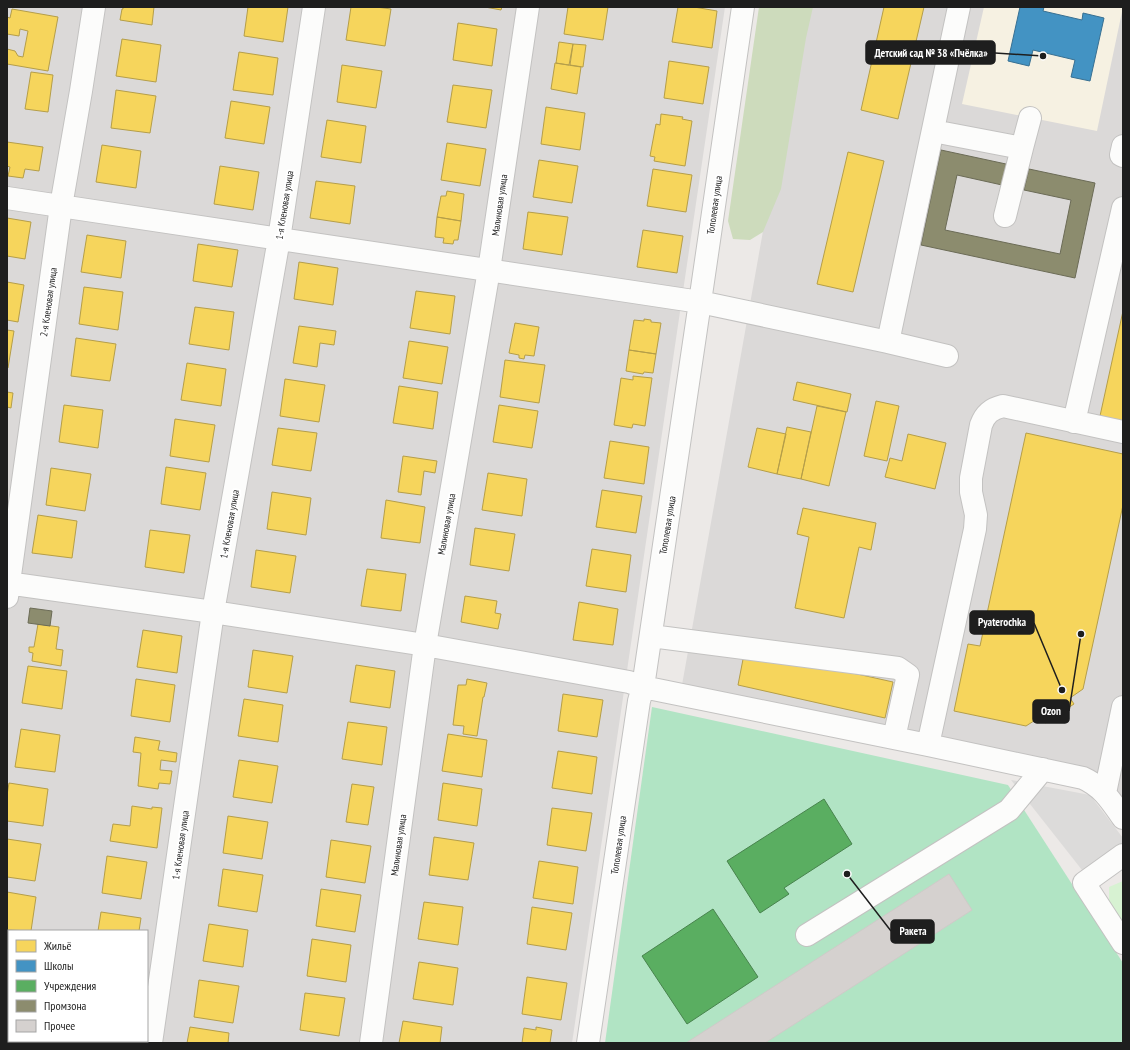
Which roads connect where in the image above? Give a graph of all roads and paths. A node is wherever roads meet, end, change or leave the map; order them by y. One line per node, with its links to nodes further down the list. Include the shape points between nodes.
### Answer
1 (94, 7): 12 (street, 2-я Кленовая улица)
2 (314, 7): 15 (street, 1-я Кленовая улица)
3 (528, 7): 16 (street, Малиновая улица)
4 (743, 7): 17 (street, Тополевая улица)
5 (959, 7): 7 (street)
6 (1030, 118): 9 (street)
7 (933, 131): 9 (street); 18 (street)
8 (1123, 146): 10 (street)
9 (1022, 148): 14 (street)
10 (1123, 156)
11 (7, 198): 12 (street)
12 (60, 206): 15 (street); 22 (street, 2-я Кленовая улица)
13 (1123, 208): 20 (street)
14 (1005, 216)
15 (279, 239): 16 (street); 23 (street, 1-я Кленовая улица)
16 (489, 270): 17 (street); 25 (street, Малиновая улица)
17 (700, 302): 18 (street); 24 (street, Тополевая улица)
18 (888, 342): 19 (street)
19 (947, 356)
20 (1074, 422): 21 (street); 29 (street, via 1003,406 989,411 984,417 971,478 976,515 975,529)
21 (1123, 432)
22 (8, 588): 23 (street)
23 (213, 612): 25 (street); 36 (street, 1-я Кленовая улица)
24 (650, 636): 26 (street, Тополевая улица); 28 (street, via 898,668 908,675)
25 (425, 644): 26 (street, via 629,682); 37 (street, Малиновая улица)
26 (643, 687): 28 (street); 38 (street, Тополевая улица)
27 (1123, 707): 31 (street)
28 (894, 738): 29 (street)
29 (928, 744): 30 (street)
30 (1042, 769): 31 (street, via 1083,778); 34 (street, via 1009,810)
31 (1104, 792): 32 (street)
32 (1123, 818)
33 (1123, 855): 35 (street, via 1084,883)
34 (807, 935)
35 (1123, 943)
36 (151, 1043)
37 (371, 1043)
38 (588, 1043)

